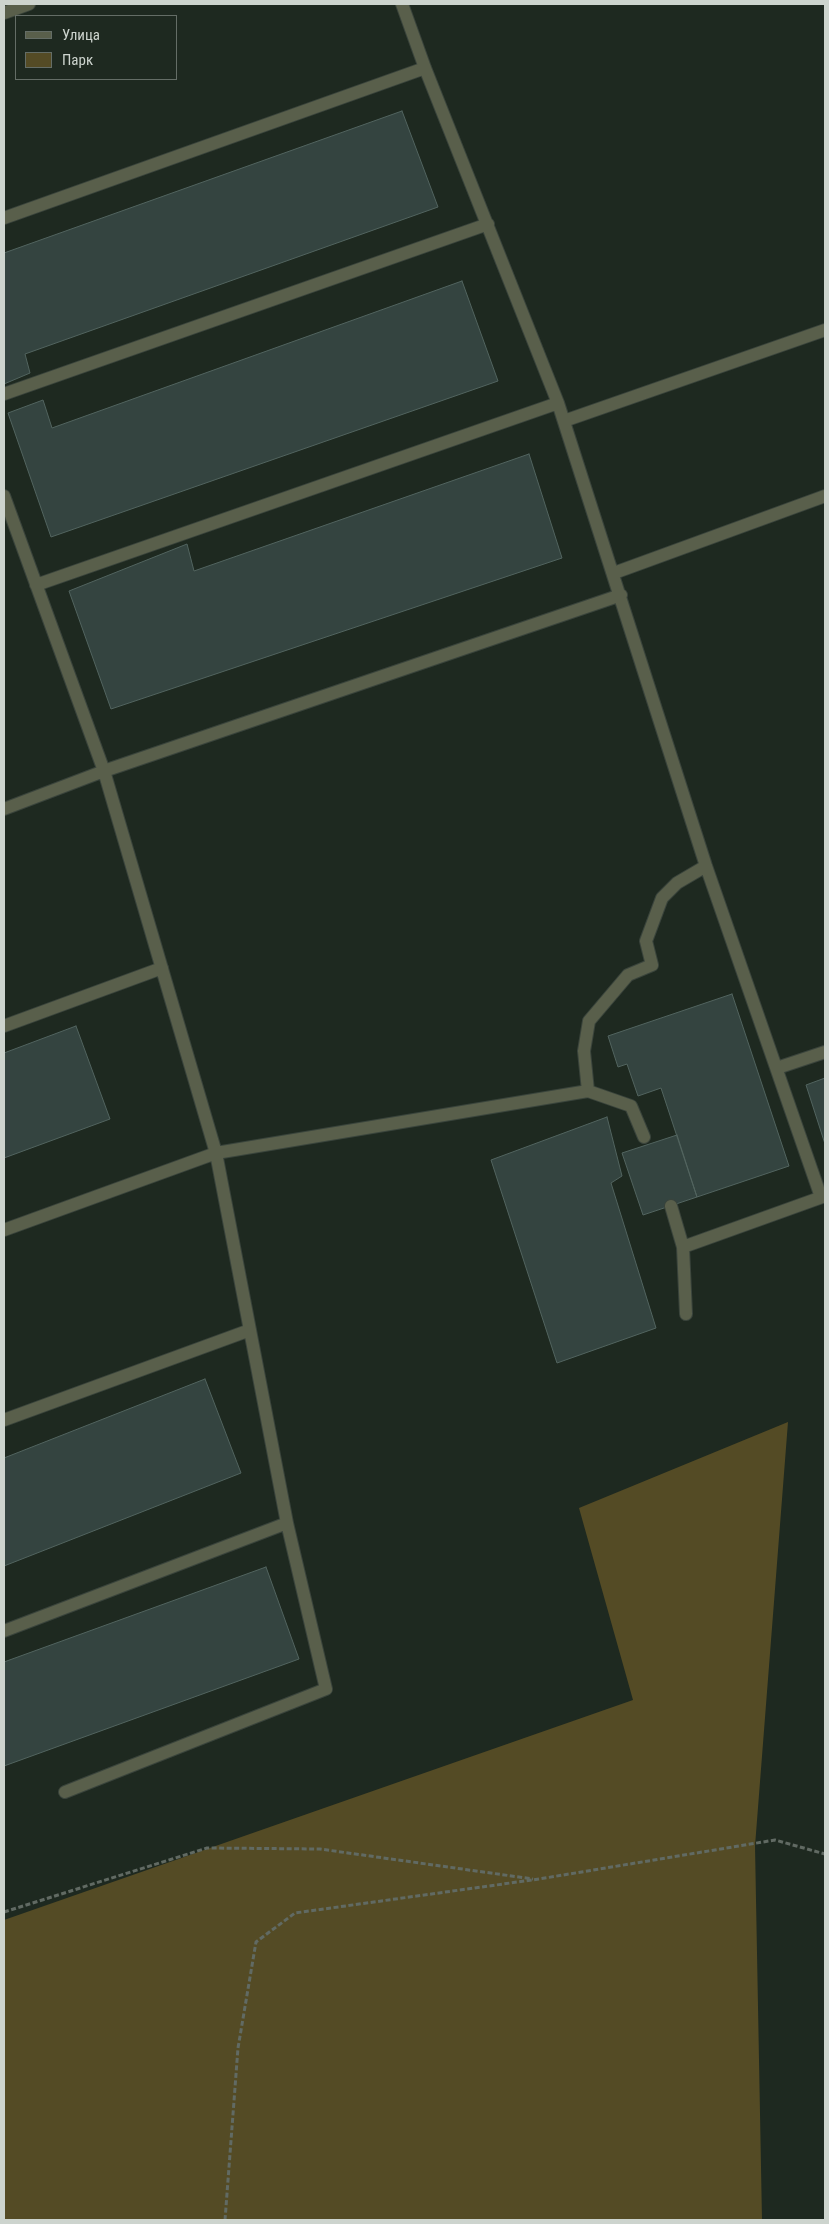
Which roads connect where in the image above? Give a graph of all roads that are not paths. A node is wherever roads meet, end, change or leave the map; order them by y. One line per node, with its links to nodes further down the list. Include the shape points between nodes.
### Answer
1 (29, 4): 3 (street)
2 (402, 4): 4 (street)
3 (4, 13)
4 (425, 68): 5 (street); 6 (street)
5 (4, 218)
6 (488, 224): 8 (street); 9 (street)
7 (825, 330): 10 (street)
8 (4, 394)
9 (558, 403): 10 (street); 14 (street)
10 (564, 421): 13 (street)
11 (4, 496): 14 (street)
12 (825, 496): 13 (street)
13 (614, 573): 15 (street)
14 (36, 585): 16 (street)
15 (621, 596): 16 (street); 18 (street)
16 (104, 771): 17 (street); 19 (street)
17 (4, 809)
18 (706, 866): 22 (street); 23 (street, via 677,883 662,898 646,941 652,965 628,975 589,1021 584,1051)
19 (162, 968): 20 (street); 25 (street)
20 (4, 1026)
21 (825, 1052): 22 (street)
22 (777, 1068): 26 (street)
23 (588, 1091): 24 (street, via 631,1106); 25 (street)
24 (644, 1137)
25 (216, 1153): 28 (street); 31 (street)
26 (823, 1197): 29 (street)
27 (670, 1206): 29 (street)
28 (4, 1230)
29 (683, 1248): 30 (street)
30 (686, 1314)
31 (250, 1330): 32 (street); 33 (street)
32 (4, 1420)
33 (287, 1523): 34 (street); 35 (street, via 326,1689)
34 (4, 1630)
35 (65, 1792)

